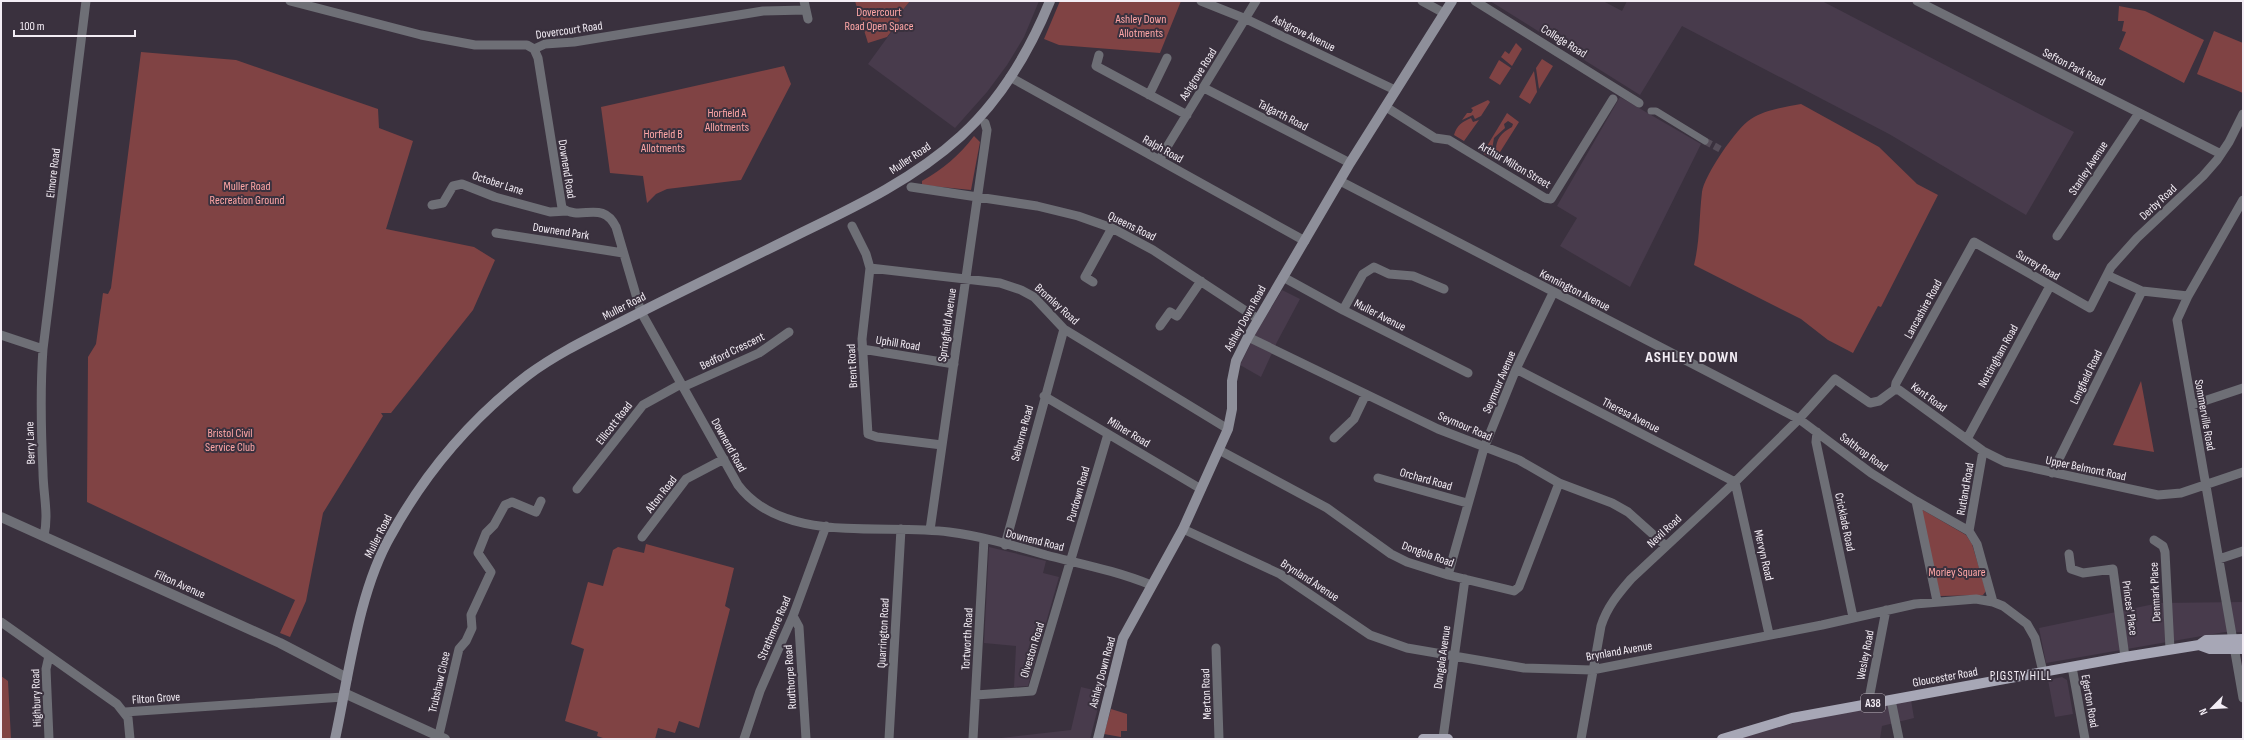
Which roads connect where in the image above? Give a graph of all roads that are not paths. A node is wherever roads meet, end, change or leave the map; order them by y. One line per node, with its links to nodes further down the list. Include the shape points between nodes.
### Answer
1 (86, 1): 65 (street, Elmore Road)
2 (290, 1): 13 (street, Dovercourt Road, via 421,36 475,45 528,45)
3 (1050, 1): 16 (main road, Muller Road, via 1030,44)
4 (1201, 1): 12 (street, Ashgrove Avenue)
5 (1256, 1): 12 (street, Ashgrove Road)
6 (1422, 1): 11 (street)
7 (1452, 1): 11 (main road, Ashley Down Road)
8 (1475, 1): 21 (street, College Road)
9 (1917, 1): 24 (street, Sefton Park Road)
10 (806, 10): 13 (street, Dovercourt Road, via 758,12 574,42 545,44)
11 (1444, 13): 18 (main road, Ashley Down Road)
12 (1246, 19): 17 (street, Ashgrove Road); 18 (street, Ashgrove Avenue)
13 (534, 49): 37 (street, Downend Road, via 538,58 560,204)
14 (1099, 55): 19 (street, via 1096,66)
15 (1167, 58): 19 (street)
16 (1010, 76): 30 (street, Ralph Road); 38 (main road, Muller Road, via 971,126 934,159)
17 (1204, 88): 26 (street, Ashgrove Road); 31 (street, Talgarth Road)
18 (1395, 90): 22 (main road, Ashley Down Road)
19 (1149, 95): 26 (street)
20 (1613, 99): 22 (street, Arthur Milton Street, via 1551,199 1545,198 1449,140 1435,138)
21 (1639, 103)
22 (1386, 107): 31 (main road, Ashley Down Road)
23 (1651, 111): 28 (street, via 1656,111)
24 (2139, 113): 29 (street, Sefton Park Road); 41 (street, Stanley Avenue)
25 (2243, 114): 29 (street, Derby Road)
26 (1187, 115): 30 (street, Ashgrove Road)
27 (986, 123): 34 (street, Springfield Avenue)
28 (1704, 141)
29 (2221, 154): 46 (street, Derby Road, via 2203,176 2137,238)
30 (1159, 160): 42 (street, Ralph Road)
31 (1350, 163): 32 (main road, Ashley Down Road)
32 (1340, 181): 42 (main road, Ashley Down Road); 54 (street, Kennington Avenue)
33 (911, 187): 34 (street, Queens Road)
34 (978, 198): 39 (street, Queens Road, via 1037,206); 48 (street, Springfield Avenue)
35 (2243, 200): 55 (street, Sommerville Road)
36 (432, 205): 37 (street, October Lane, via 442,204 454,186 460,184 550,212)
37 (567, 211): 44 (street, Downend Road, via 607,214 616,227)
38 (849, 219): 45 (street, Brent Road); 58 (main road, Muller Road)
39 (1112, 228): 49 (street, Queens Road, via 1154,250); 50 (street, via 1085,277)
40 (496, 233): 44 (street, Downend Park)
41 (2057, 236)
42 (1304, 241): 47 (main road, Ashley Down Road)
43 (1974, 242): 51 (street, Surrey Road); 73 (street, Lancashire Road, via 1896,383)
44 (623, 253): 58 (street, Downend Road)
45 (870, 268): 48 (street, Bromley Road); 66 (street, Brent Road)
46 (2107, 275): 53 (street); 56 (street, Derby Road)
47 (1283, 277): 57 (street, Muller Avenue); 59 (main road, Ashley Down Road)
48 (966, 280): 61 (street, Bromley Road, via 1000,283 1021,290 1034,297); 67 (street, Springfield Avenue)
49 (1201, 281): 59 (street, Queens Road); 60 (street, via 1177,316 1170,312)
50 (1093, 282)
51 (2050, 286): 56 (street, Surrey Road); 82 (street, Nottingham Road)
52 (1444, 289): 57 (street, via 1413,276 1389,274 1374,267 1363,274)
53 (2142, 291): 55 (street); 89 (street, Longfield Road)
54 (1553, 293): 68 (street, Seymour Avenue); 77 (street, Kennington Avenue)
55 (2188, 296): 76 (street, Sommerville Road, via 2177,320)
56 (2090, 308)
57 (1343, 310): 69 (street, Muller Avenue)
58 (640, 312): 71 (street, Downend Road); 134 (main road, Muller Road, via 588,339 529,375 498,400 454,444 421,486 390,536 370,585)
59 (1258, 319): 64 (main road, Ashley Down Road)
60 (1160, 326)
61 (1064, 329): 75 (street, Selborne Road); 78 (street, Bromley Road)
62 (788, 332): 71 (street, Bedford Crescent, via 759,353)
63 (1, 335): 65 (street)
64 (1248, 337): 74 (street, Seymour Road); 78 (main road, Ashley Down Road, via 1236,361 1233,374 1232,409)
65 (43, 349): 105 (street, Berry Lane, via 40,398 46,515)
66 (862, 349): 67 (street, Uphill Road); 83 (street, Brent Road, via 869,434)
67 (954, 364): 83 (street, Springfield Avenue)
68 (1516, 369): 84 (street, Seymour Avenue); 91 (street, Theresa Avenue)
69 (1468, 373)
70 (1835, 379): 73 (street, Kent Road, via 1870,403 1879,401); 77 (street, Nevil Road)
71 (682, 386): 87 (street, Downend Road); 94 (street, Ellicott Road, via 643,405)
72 (2243, 388): 76 (street)
73 (1896, 390): 82 (street, Kent Road)
74 (1366, 394): 81 (street, via 1354,419); 84 (street, Seymour Road)
75 (1044, 396): 80 (street, Milner Road); 109 (street, Selborne Road)
76 (2192, 405): 93 (street, Sommerville Road)
77 (1799, 420): 79 (street, Salthrop Road); 91 (street, Nevil Road)
78 (1228, 429): 85 (main road, Ashley Down Road)
79 (1817, 432): 96 (street, Salthrop Road, via 1871,473); 122 (street, Cricklade Road, via 1816,442)
80 (1108, 434): 95 (street, Milner Road); 114 (street, Purdown Road)
81 (1334, 438)
82 (1967, 439): 86 (street, Upper Belmont Road)
83 (942, 445): 103 (street, Springfield Avenue)
84 (1484, 448): 92 (street, Seymour Road, via 1519,460); 98 (street, Seymour Avenue)
85 (1219, 450): 95 (main road, Ashley Down Road); 115 (street, Dongola Road, via 1327,508 1391,554)
86 (1984, 451): 89 (street, Upper Belmont Road, via 2012,464); 104 (street, Rutland Road)
87 (724, 459): 100 (street, Downend Road, via 738,485 754,503 782,517); 106 (street, Alton Road, via 686,479)
88 (2243, 472): 93 (street, Upper Belmont Road)
89 (2052, 473): 93 (street, Upper Belmont Road, via 2158,495 2181,492)
90 (1378, 478): 98 (street, Orchard Road)
91 (1735, 482): 110 (street, Nevil Road); 124 (street, Mervyn Road)
92 (1559, 483): 110 (street, Seymour Road, via 1612,503 1628,512); 116 (street, Dongola Road, via 1517,590)
93 (2206, 484): 113 (street, Sommerville Road)
94 (577, 489)
95 (1201, 489): 102 (main road, Ashley Down Road)
96 (1916, 501): 104 (street); 118 (street)
97 (541, 502): 142 (street, Trubshaw Close, via 536,512 512,502 505,505 494,525 486,533 478,553 491,572 471,615 472,628 459,649)
98 (1467, 503): 115 (street, Seymour Avenue)
99 (1, 517): 105 (street, Filton Avenue)
100 (826, 526): 101 (street, Downend Road); 121 (street, Strathmore Road)
101 (901, 529): 103 (street, Downend Road); 148 (street, Quarrington Road)
102 (1183, 529): 117 (main road, Ashley Down Road); 129 (street, Brynland Avenue, via 1280,574 1370,635 1407,648)
103 (930, 530): 107 (street, Downend Road)
104 (1969, 531): 119 (street, via 1977,544)
105 (44, 536): 134 (street, Filton Avenue, via 280,643)
106 (642, 537)
107 (984, 539): 109 (street, Downend Road); 136 (street, Tortworth Road)
108 (2154, 540): 127 (street, Denmark Place, via 2163,546 2165,552)
109 (1005, 544): 114 (street, Downend Road)
110 (1666, 546): 132 (street, Nevil Road, via 1631,579 1606,610)
111 (2243, 551): 113 (street)
112 (2069, 554): 130 (street, Princes' Place, via 2071,569 2083,573 2113,569)
113 (2220, 559): 125 (street, Sommerville Road)
114 (1072, 561): 117 (street, Downend Road, via 1112,571); 136 (street, Olveston Road, via 1032,691)
115 (1448, 575): 116 (street, Dongola Road)
116 (1465, 579): 129 (street, Dongola Avenue)
117 (1151, 585): 150 (main road, Ashley Down Road, via 1123,638)
118 (1937, 601): 119 (street, Brynland Avenue, via 1976,599); 120 (street, Brynland Avenue)
119 (1993, 602): 133 (street, Brynland Avenue, via 2014,613 2027,624 2035,638)
120 (1886, 610): 122 (street, Brynland Avenue); 139 (street, Wesley Road)
121 (793, 616): 146 (street, Strathmore Road, via 760,691); 147 (street, Rudthorpe Road, via 799,627)
122 (1852, 617): 124 (street, Brynland Avenue)
123 (1, 622): 128 (street, Filton Grove)
124 (1769, 634): 132 (street, Brynland Avenue)
125 (2238, 644): 127 (main road, Gloucester Road / A38, via 2210,649 2199,645); 137 (street, Sommerville Road)
126 (1216, 648): 151 (street, Merton Road)
127 (2170, 649): 130 (main road, Gloucester Road / A38)
128 (49, 656): 140 (street, Filton Grove); 143 (street, Highbury Road, via 46,669)
129 (1454, 657): 132 (street, Brynland Avenue, via 1524,668); 153 (street, Dongola Avenue)
130 (2125, 657): 131 (main road, Gloucester Road / A38)
131 (2072, 667): 133 (main road, Gloucester Road / A38); 157 (street, Egerton Road)
132 (1592, 670): 154 (street, Nevil Road)
133 (2043, 672): 138 (main road, Gloucester Road / A38)
134 (347, 678): 135 (main road, Muller Road)
135 (343, 695): 140 (street, Filton Grove); 142 (street); 145 (main road, Muller Road)
136 (976, 696): 149 (street, Tortworth Road)
137 (2243, 698)
138 (1891, 700): 139 (main road, Gloucester Road / A38); 156 (street)
139 (1868, 704): 141 (main road, Gloucester Road / A38, via 1792,718)
140 (125, 712): 144 (street, via 129,722)
141 (1738, 736): 155 (main road, Gloucester Road / A38)
142 (441, 738)
143 (50, 739)
144 (130, 739)
145 (335, 739)
146 (744, 739)
147 (806, 739)
148 (889, 739)
149 (973, 739)
150 (1098, 739)
151 (1219, 739)
152 (1423, 739): 153 (main road)
153 (1445, 739)
154 (1581, 739)
155 (1722, 739)
156 (1899, 739)
157 (2085, 739)

